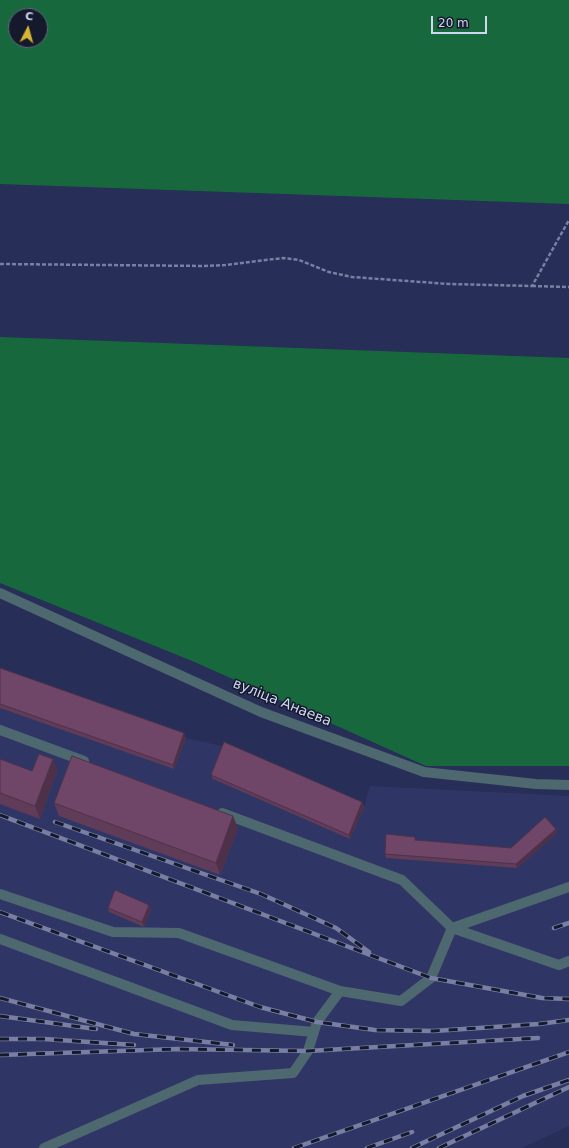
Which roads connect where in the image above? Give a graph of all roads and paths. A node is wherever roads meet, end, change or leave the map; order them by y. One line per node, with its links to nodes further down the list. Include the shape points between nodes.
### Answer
1 (569, 220): 3 (path)
2 (0, 264): 3 (path, via 205,266 283,258 299,260 329,272 352,277 449,284)
3 (532, 286): 4 (path)
4 (569, 287)
5 (0, 593): 8 (lane, вуліца Анаева, via 261,712 424,772)
6 (0, 730): 7 (lane)
7 (97, 766)
8 (569, 786)
9 (216, 810): 12 (lane, via 402,880)
10 (569, 887): 12 (lane)
11 (0, 894): 15 (lane, via 112,932 179,933)
12 (452, 928): 14 (lane, via 559,965); 15 (lane, via 431,978 401,1001)
13 (0, 939): 16 (lane, via 232,1024)
14 (569, 961)
15 (340, 991): 16 (lane, via 317,1022)
16 (314, 1032): 17 (lane, via 308,1051 293,1073 198,1080)
17 (44, 1148)

